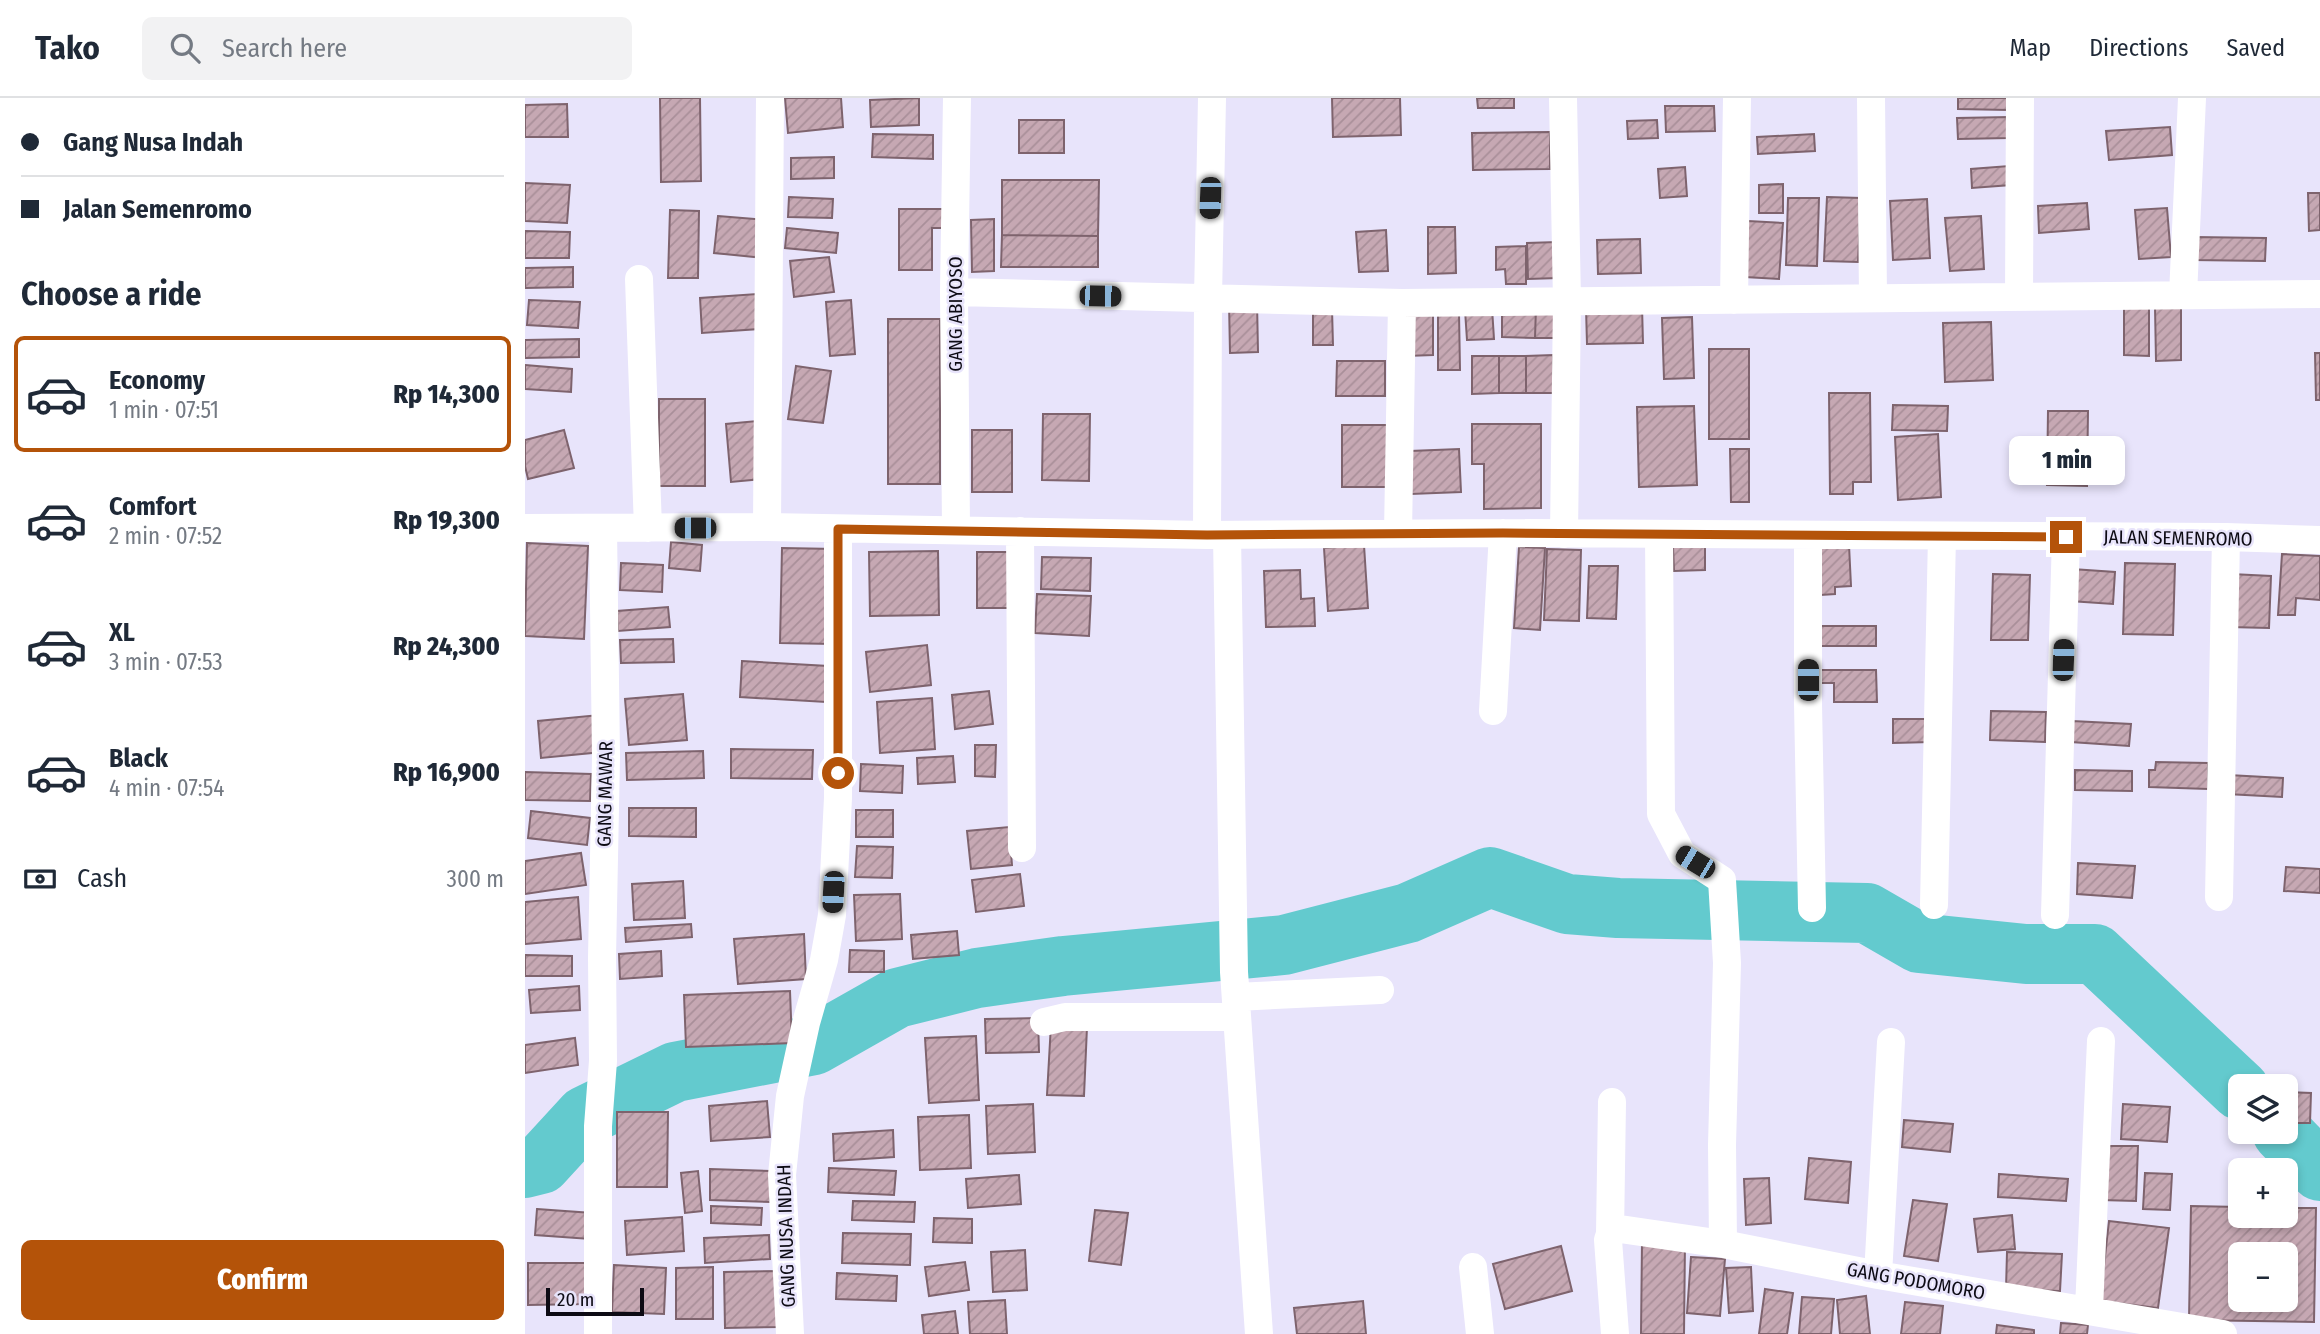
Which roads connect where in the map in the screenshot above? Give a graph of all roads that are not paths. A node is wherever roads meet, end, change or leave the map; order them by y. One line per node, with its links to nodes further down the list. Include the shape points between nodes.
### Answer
1 (770, 98): 19 (street)
2 (957, 98): 10 (street, GANG ABIYOSO)
3 (1212, 98): 14 (street)
4 (1563, 98): 17 (street)
5 (1737, 98): 16 (street)
6 (1871, 98): 15 (street)
7 (2019, 98): 13 (street)
8 (2192, 98): 12 (street)
9 (639, 279): 22 (street)
10 (954, 292): 14 (street); 24 (street, GANG ABIYOSO)
11 (2320, 293): 12 (street)
12 (2183, 295): 13 (street)
13 (2019, 297): 15 (street)
14 (1208, 298): 18 (street); 30 (street)
15 (1873, 298): 16 (street)
16 (1734, 300): 17 (street)
17 (1567, 301): 18 (street); 28 (street)
18 (1402, 303): 26 (street)
19 (767, 527): 22 (street, JALAN SEMENROMO); 23 (street, JALAN SEMENROMO)
20 (525, 528): 21 (street, JALAN SEMENROMO)
21 (603, 528): 22 (street, JALAN SEMENROMO); 53 (street, GANG MAWAR, via 607,757)
22 (648, 528)
23 (838, 529): 24 (street, JALAN SEMENROMO); 54 (street, GANG NUSA INDAH, via 838,798 832,915 790,1096 782,1175)
24 (956, 530): 25 (street, JALAN SEMENROMO)
25 (1020, 531): 30 (street, JALAN SEMENROMO); 37 (street)
26 (1398, 533): 27 (street, JALAN SEMENROMO); 30 (street, JALAN SEMENROMO)
27 (1503, 533): 28 (street, JALAN SEMENROMO); 36 (street)
28 (1564, 534): 29 (street, JALAN SEMENROMO)
29 (1659, 534): 31 (street, JALAN SEMENROMO); 49 (street, via 1661,814 1682,854 1722,880 1726,930)
30 (1217, 535): 43 (street)
31 (1808, 536): 32 (street, JALAN SEMENROMO); 40 (street)
32 (1942, 536): 33 (street, JALAN SEMENROMO); 39 (street)
33 (2066, 537): 34 (street, JALAN SEMENROMO); 41 (street)
34 (2226, 537): 35 (street, JALAN SEMENROMO); 38 (street)
35 (2320, 540)
36 (1493, 711)
37 (1022, 848)
38 (2219, 897)
39 (1934, 905)
40 (1812, 908)
41 (2055, 915)
42 (1380, 990): 43 (street)
43 (1236, 995): 44 (street); 55 (street)
44 (1044, 1021)
45 (2101, 1041): 52 (street)
46 (1891, 1042): 51 (street)
47 (1612, 1102): 48 (street)
48 (1611, 1234): 49 (street, GANG PODOMORO, via 1620,1229); 57 (street, via 1608,1249)
49 (1723, 1244): 51 (street, GANG PODOMORO)
50 (1473, 1267): 56 (street)
51 (1878, 1275): 52 (street, GANG PODOMORO)
52 (2089, 1310): 58 (street, GANG PODOMORO)
53 (598, 1334)
54 (790, 1334)
55 (1259, 1334)
56 (1480, 1334)
57 (1615, 1334)
58 (2223, 1334)

